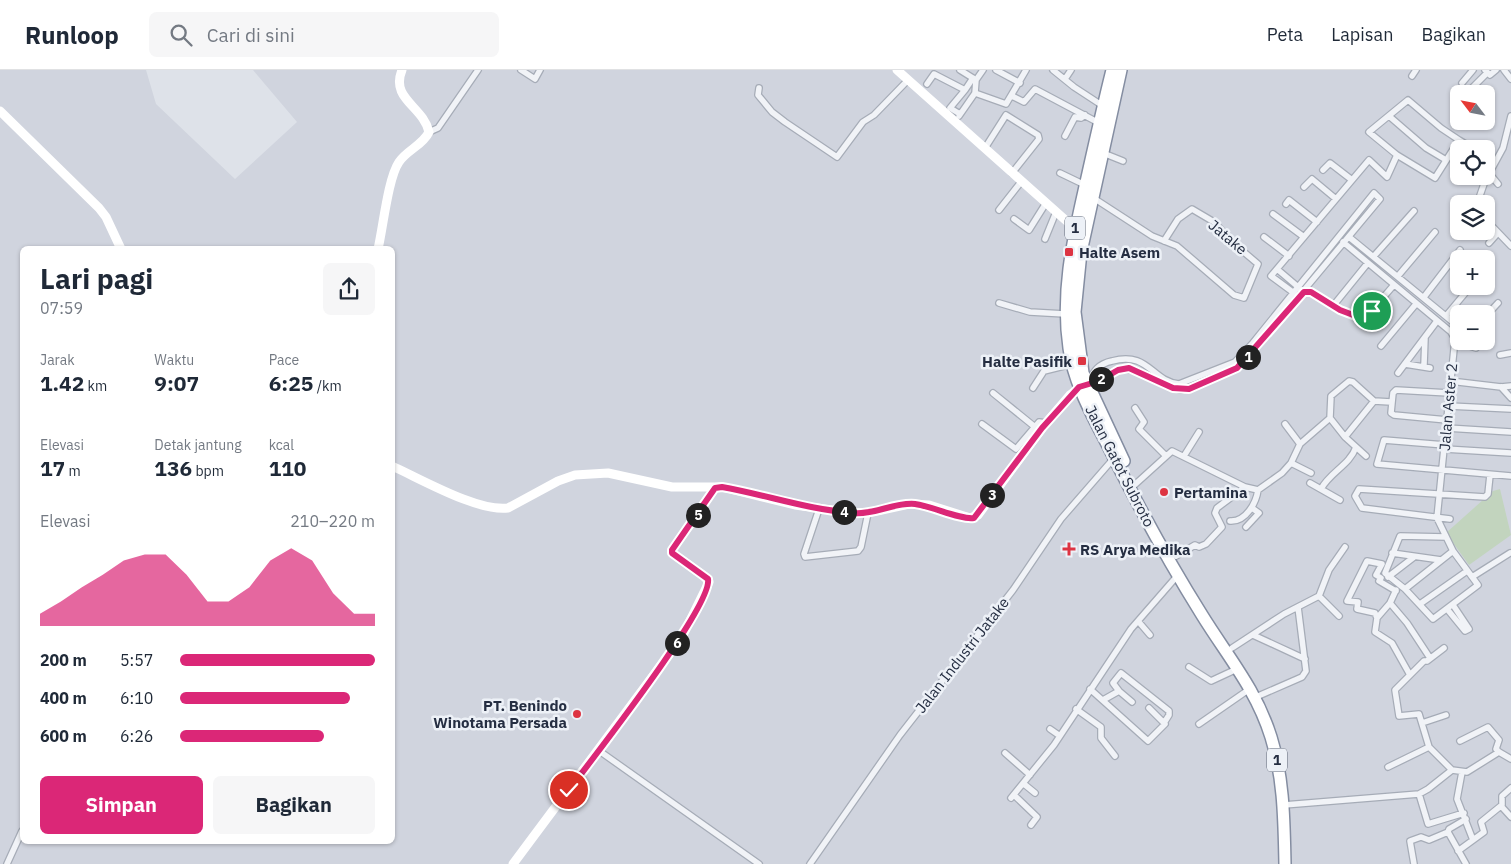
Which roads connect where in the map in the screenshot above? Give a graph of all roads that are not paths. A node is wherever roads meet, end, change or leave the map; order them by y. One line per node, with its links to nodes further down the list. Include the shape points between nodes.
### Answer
1 (402, 70): 39 (street, via 397,82 399,90)
2 (478, 70): 39 (street, via 438,128)
3 (521, 70): 4 (street, via 535,79)
4 (540, 70)
5 (898, 70): 23 (street)
6 (960, 70): 20 (street)
7 (983, 70): 20 (street)
8 (996, 70): 24 (street)
9 (1026, 70): 24 (street)
10 (1053, 70): 21 (street)
11 (1071, 70): 21 (street)
12 (1112, 70): 32 (highway, Jalan Gatot Subroto / 1)
13 (1121, 70): 43 (highway, Jalan Gatot Subroto / 1)
14 (1416, 70): 19 (street)
15 (1473, 70): 25 (street)
16 (1496, 70): 18 (street, via 1491,75)
17 (1504, 70): 22 (street)
18 (1486, 71): 27 (street)
19 (1412, 76)
20 (974, 79): 29 (street); 30 (street)
21 (1065, 79): 32 (street)
22 (1511, 79)
23 (908, 80): 28 (street, via 863,122 837,157 772,112 758,95); 37 (street)
24 (1020, 83): 31 (street)
25 (1462, 83)
26 (927, 84): 29 (street, via 934,74)
27 (1474, 85)
28 (759, 88)
29 (965, 90): 37 (street, via 950,108)
30 (975, 92): 31 (street, via 1004,105); 37 (street)
31 (1012, 96): 34 (street, via 1024,102 1034,89)
32 (1103, 106): 38 (highway, Jalan Gatot Subroto / 1)
33 (0, 111): 79 (street, via 99,208)
34 (1085, 115): 38 (street); 40 (street, via 1075,117)
35 (1389, 116): 41 (street, via 1408,100); 45 (street, via 1369,132); 46 (street, via 1426,148)
36 (1511, 116): 48 (street, via 1503,148)
37 (958, 118): 42 (street)
38 (1099, 123): 57 (highway, Jalan Gatot Subroto / 1)
39 (429, 132): 80 (street, via 405,154 392,174)
40 (1065, 136)
41 (1459, 140)
42 (985, 148): 50 (street); 50 (street, via 1006,115 1038,135 1039,139)
43 (1103, 152): 47 (street); 57 (highway, Jalan Gatot Subroto / 1)
44 (1450, 154): 46 (street)
45 (1397, 155): 46 (street, via 1435,178); 52 (street, via 1387,177 1369,160)
46 (1446, 160)
47 (1123, 161)
48 (1495, 162)
49 (1323, 170): 52 (street, via 1330,163)
50 (1012, 173): 54 (street)
51 (1060, 173): 57 (street)
52 (1352, 180): 58 (street)
53 (1495, 180): 55 (street)
54 (1021, 182): 59 (street); 61 (street)
55 (1498, 184)
56 (1304, 187): 58 (street, via 1312,180)
57 (1087, 192): 69 (highway, Jalan Gatot Subroto / 1); 76 (street)
58 (1336, 199): 66 (street)
59 (1046, 203): 63 (street); 65 (street, via 1029,230)
60 (1286, 204): 66 (street, via 1289,200)
61 (998, 210)
62 (1414, 211): 83 (street)
63 (1056, 212): 69 (street); 75 (street)
64 (1274, 214): 72 (street)
65 (1014, 219)
66 (1317, 222): 72 (street)
67 (1495, 231): 70 (street)
68 (1435, 232): 87 (street)
69 (1080, 233): 100 (highway, Jalan Gatot Subroto / 1, via 1066,288); 115 (highway, Jalan Gatot Subroto / 1, via 1075,312)
70 (1497, 234): 78 (street); 81 (street)
71 (1264, 237): 82 (street)
72 (1304, 237): 82 (street)
73 (1349, 237): 74 (street, via 1380,200 1374,193); 77 (street); 83 (street)
74 (1337, 238): 77 (street, Jalan Aster 2); 88 (street)
75 (1045, 239)
76 (1164, 241): 76 (street, Jatake, via 1181,249 1234,295 1244,298 1258,264 1214,222 1192,209 1178,219)
77 (1344, 243): 85 (street, Jalan Aster 2); 91 (street)
78 (1490, 243)
79 (120, 246)
80 (379, 246)
81 (1511, 246)
82 (1289, 256): 86 (street)
83 (1374, 256): 87 (street)
84 (1450, 263): 94 (street)
85 (1368, 264): 89 (street, Jalan Aster 2); 98 (street)
86 (1277, 269): 90 (street); 92 (street, via 1271,276)
87 (1398, 276): 94 (street)
88 (1303, 281): 90 (street); 91 (street)
89 (1393, 286): 97 (street, Jalan Aster 2); 98 (street, via 1365,317)
90 (1299, 287): 91 (street); 92 (street)
91 (1308, 290): 98 (street); 111 (street)
92 (1294, 293): 111 (street)
93 (1464, 295): 101 (street)
94 (1424, 297): 101 (street)
95 (999, 303): 100 (street, via 1030,312)
96 (1498, 303): 99 (street)
97 (1416, 304): 103 (street, Jalan Aster 2); 105 (street)
98 (1333, 306)
99 (1495, 306)
100 (1065, 314): 108 (highway, Jalan Gatot Subroto / 1)
101 (1446, 316): 102 (street)
102 (1450, 319)
103 (1437, 321): 104 (street); 114 (street, Jalan Aster 2, via 1455,339)
104 (1425, 337): 110 (street); 110 (street, via 1427,367)
105 (1381, 346)
106 (1511, 353): 107 (street)
107 (1500, 355)
108 (1072, 364): 115 (highway, Jalan Gatot Subroto / 1); 118 (street, via 1044,371)
109 (1102, 364): 111 (street, via 1133,359 1179,384); 113 (street); 115 (street)
110 (1405, 364): 112 (street)
111 (1236, 365): 113 (street, via 1181,390 1129,368)
112 (1398, 373)
113 (1106, 376): 115 (street)
114 (1450, 382): 117 (street); 120 (street, Jalan Aster 2)
115 (1083, 385): 129 (street); 142 (highway, Jalan Gatot Subroto / 1); 142 (highway, Jalan Gatot Subroto / 1, via 1114,439)
116 (1511, 386): 117 (street)
117 (1501, 387): 121 (street)
118 (1033, 388)
119 (993, 393): 132 (street)
120 (1449, 393): 123 (street, via 1396,390 1392,393); 124 (street, Jalan Aster 2)
121 (1511, 398)
122 (1374, 400): 123 (street); 127 (street, via 1349,382 1331,396); 136 (street)
123 (1391, 402): 128 (street, via 1394,415)
124 (1449, 406): 126 (street); 128 (street, Jalan Aster 2)
125 (1135, 408): 141 (street, via 1144,422 1139,429)
126 (1511, 409)
127 (1330, 418): 136 (street); 137 (street)
128 (1447, 420): 133 (street, Jalan Aster 2)
129 (1046, 423): 132 (street, via 1039,422); 161 (street, via 974,518 929,505 909,504)
130 (982, 424): 132 (street, via 1015,449)
131 (1285, 424): 137 (street)
132 (1034, 427)
133 (1447, 428): 135 (street); 139 (street, Jalan Aster 2)
134 (1199, 432): 143 (street)
135 (1511, 432)
136 (1346, 437): 138 (street)
137 (1300, 444): 145 (street)
138 (1356, 447): 144 (street); 155 (street, via 1349,460 1329,476)
139 (1445, 447): 140 (street); 147 (street, Jalan Aster 2); 147 (street, via 1386,440 1378,464)
140 (1511, 453)
141 (1165, 454): 143 (street, via 1172,451); 152 (street)
142 (1117, 455): 152 (highway, Jalan Gatot Subroto / 1); 236 (street, Jalan Industri Jatake, via 1061,519 1013,590 900,735)
143 (1184, 456): 154 (street)
144 (1366, 456)
145 (1291, 463): 148 (street); 156 (street, via 1275,480)
146 (395, 467): 153 (street, via 463,498 501,509 558,481 596,472 625,475 672,487)
147 (1443, 471): 149 (street); 157 (street, Jalan Aster 2)
148 (1311, 473)
149 (1490, 475): 150 (street); 157 (street, via 1485,497)
150 (1511, 476)
151 (1310, 483): 155 (street)
152 (1133, 487): 171 (highway, Jalan Gatot Subroto / 1); 175 (highway, Jalan Gatot Subroto / 1)
153 (715, 488): 160 (street); 210 (street, via 672,550 708,579 706,590 682,637)
154 (1245, 488): 156 (street); 171 (street, via 1217,508 1215,513 1222,528 1206,544 1199,548 1195,545)
155 (1321, 489): 158 (street)
156 (1258, 490): 159 (street)
157 (1440, 495): 162 (street, Jalan Aster 2); 162 (street, via 1359,489 1355,496 1362,508)
158 (1340, 500)
159 (1252, 508): 164 (street, via 1235,521); 165 (street, via 1259,513)
160 (819, 509): 161 (street); 161 (street, via 805,557 858,551)
161 (868, 513)
162 (1437, 518): 163 (street); 166 (street)
163 (1450, 518)
164 (1230, 521)
165 (1246, 527)
166 (1446, 538): 168 (street); 169 (street, via 1400,536)
167 (1345, 547): 179 (street, via 1329,570)
168 (1453, 551): 173 (street); 174 (street)
169 (1392, 553): 172 (street); 176 (street, via 1385,573)
170 (1510, 553): 177 (street)
171 (1176, 556): 188 (highway, Jalan Gatot Subroto / 1)
172 (1414, 557): 173 (street); 176 (street)
173 (1441, 560): 178 (street)
174 (1467, 571): 177 (street); 181 (street)
175 (1178, 575): 185 (street); 192 (highway, Jalan Gatot Subroto / 1, via 1227,655)
176 (1388, 577): 178 (street)
177 (1472, 577): 181 (street, via 1478,585 1433,619)
178 (1405, 589): 181 (street)
179 (1319, 596): 182 (street); 183 (street)
180 (1390, 603): 184 (street); 184 (street, via 1396,591 1376,575 1382,564 1367,561 1347,601 1358,602 1357,609 1375,613); 190 (street)
181 (1420, 604)
182 (1298, 607): 187 (street); 191 (street)
183 (1339, 616)
184 (1377, 618): 194 (street, via 1374,632 1392,642)
185 (1138, 621): 186 (street); 195 (street)
186 (1150, 635)
187 (1253, 635): 188 (street); 191 (street)
188 (1232, 648): 192 (highway, Jalan Gatot Subroto / 1)
189 (1444, 648): 190 (street)
190 (1430, 658): 194 (street)
191 (1305, 659): 197 (street, via 1306,670 1302,676)
192 (1238, 666): 193 (street, via 1210,681); 197 (highway, Jalan Gatot Subroto / 1)
193 (1189, 667)
194 (1410, 675): 204 (street, via 1395,690 1398,715 1419,714)
195 (1090, 689): 198 (street); 201 (street)
196 (1119, 691): 198 (street); 199 (street); 203 (street, via 1113,683 1121,672 1169,711)
197 (1254, 692): 205 (street); 223 (highway, Jalan Gatot Subroto / 1, via 1276,752)
198 (1103, 700): 203 (street, via 1147,741)
199 (1132, 702)
200 (1149, 708): 203 (street)
201 (1076, 709): 207 (street); 213 (street, via 1100,727 1101,738)
202 (1446, 716): 204 (street)
203 (1164, 723)
204 (1422, 723): 209 (street)
205 (1199, 724)
206 (1050, 729): 207 (street)
207 (1060, 736): 218 (street)
208 (1460, 741): 211 (street, via 1488,728 1498,740 1496,749)
209 (1429, 747): 215 (street); 216 (street)
210 (598, 750): 234 (street); 235 (street)
211 (1499, 752): 214 (street); 217 (street)
212 (1005, 753): 218 (street)
213 (1116, 756)
214 (1511, 759)
215 (1388, 767)
216 (1452, 770): 217 (street); 222 (street)
217 (1462, 772): 225 (street, via 1456,795)
218 (1030, 775): 219 (street)
219 (1024, 784): 221 (street); 227 (street, via 1012,796 1037,817)
220 (1511, 788): 224 (street, via 1502,796)
221 (1035, 793)
222 (1419, 794): 223 (street); 225 (street, via 1428,824)
223 (1284, 805): 237 (highway, Jalan Gatot Subroto / 1)
224 (1501, 806): 226 (street); 230 (street, via 1481,822 1484,832)
225 (1465, 816): 228 (street); 230 (street)
226 (1511, 817)
227 (1032, 825)
228 (1448, 832): 231 (street); 238 (street, via 1429,840 1421,837 1410,841)
229 (20, 835): 233 (street)
230 (1473, 840): 231 (street)
231 (1458, 851): 232 (street)
232 (1464, 863)
233 (7, 864)
234 (513, 864)
235 (759, 864)
236 (810, 864)
237 (1285, 864)
238 (1414, 864)

